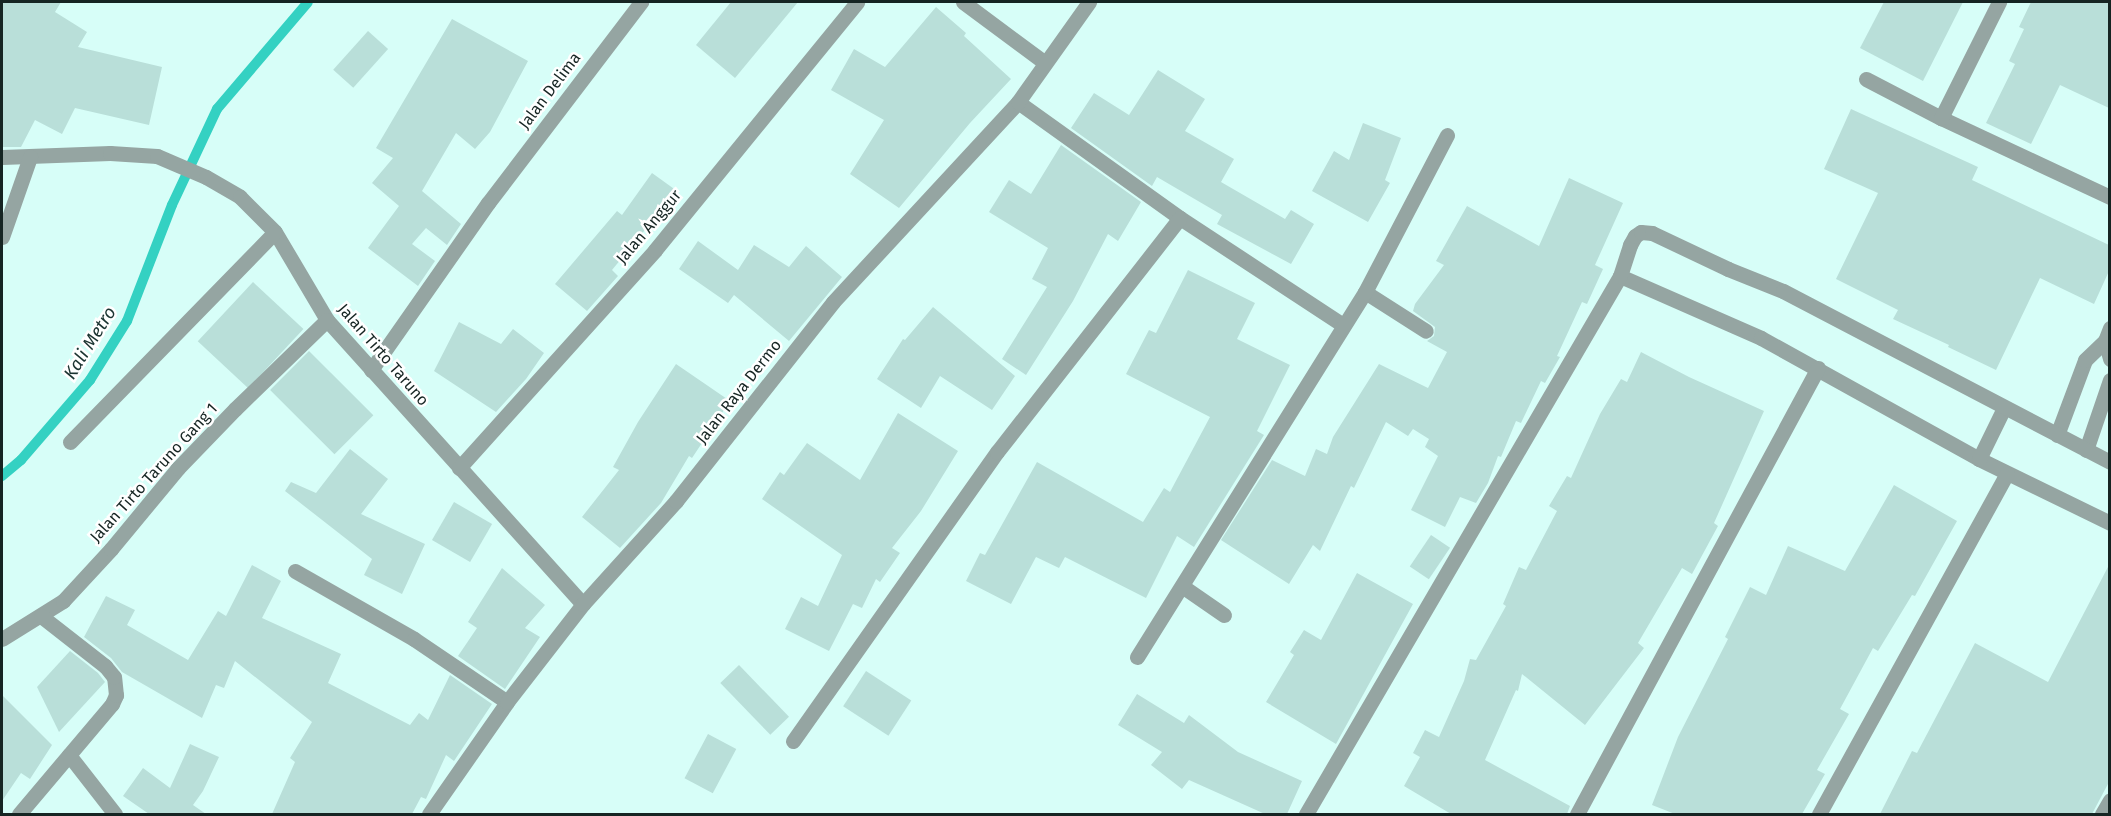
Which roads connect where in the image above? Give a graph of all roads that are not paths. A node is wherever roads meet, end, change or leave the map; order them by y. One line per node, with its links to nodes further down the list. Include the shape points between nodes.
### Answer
1 (641, 2): 25 (street, Jalan Delima, via 488,203)
2 (857, 2): 33 (street, Jalan Anggur, via 655,250)
3 (963, 2): 6 (street)
4 (1089, 2): 6 (street, Jalan Raya Dermo)
5 (1999, 2): 9 (street)
6 (1046, 63): 8 (street, Jalan Raya Dermo)
7 (1866, 79): 9 (street)
8 (1018, 102): 14 (street); 38 (street, Jalan Raya Dermo, via 832,302 676,501)
9 (1941, 118): 13 (street)
10 (1447, 135): 18 (street)
11 (2, 157): 12 (street, Jalan Tirto Taruno)
12 (30, 157): 15 (street, Jalan Tirto Taruno, via 110,153 157,156 240,197); 16 (street)
13 (2109, 197)
14 (1180, 218): 20 (street); 44 (street, via 997,452)
15 (275, 232): 19 (street, Jalan Tirto Taruno); 29 (street)
16 (2, 237)
17 (1620, 276): 24 (street, via 1761,338); 27 (street, via 1635,236 1652,233 1783,291); 50 (street)
18 (1365, 292): 20 (street); 21 (street)
19 (327, 320): 25 (street, Jalan Tirto Taruno); 40 (street, Jalan Tirto Taruno Gang 1, via 178,468 63,601)
20 (1343, 325): 37 (street)
21 (1426, 331)
22 (2107, 335): 23 (street); 28 (street, via 2085,360)
23 (2109, 359)
24 (1818, 368): 31 (street); 51 (street)
25 (371, 370): 33 (street, Jalan Tirto Taruno)
26 (2109, 380): 30 (street)
27 (2004, 408): 28 (street); 31 (street)
28 (2057, 435): 30 (street)
29 (70, 442)
30 (2086, 450): 32 (street)
31 (1979, 459): 34 (street)
32 (2109, 462)
33 (459, 468): 38 (street, Jalan Tirto Taruno)
34 (2007, 474): 35 (street); 52 (street)
35 (2109, 524)
36 (295, 571): 43 (street, via 414,639)
37 (1182, 586): 39 (street); 42 (street)
38 (583, 604): 43 (street, Jalan Raya Dermo)
39 (1224, 615)
40 (41, 616): 41 (street, Jalan Tirto Taruno Gang 1); 45 (street, via 114,677 112,704)
41 (2, 639)
42 (1137, 657)
43 (507, 702): 49 (street, Jalan Raya Dermo)
44 (793, 741)
45 (69, 755): 47 (street); 48 (street)
46 (2109, 800): 53 (street)
47 (19, 814)
48 (115, 814)
49 (429, 814)
50 (1306, 814)
51 (1577, 814)
52 (1819, 814)
53 (2102, 814)

